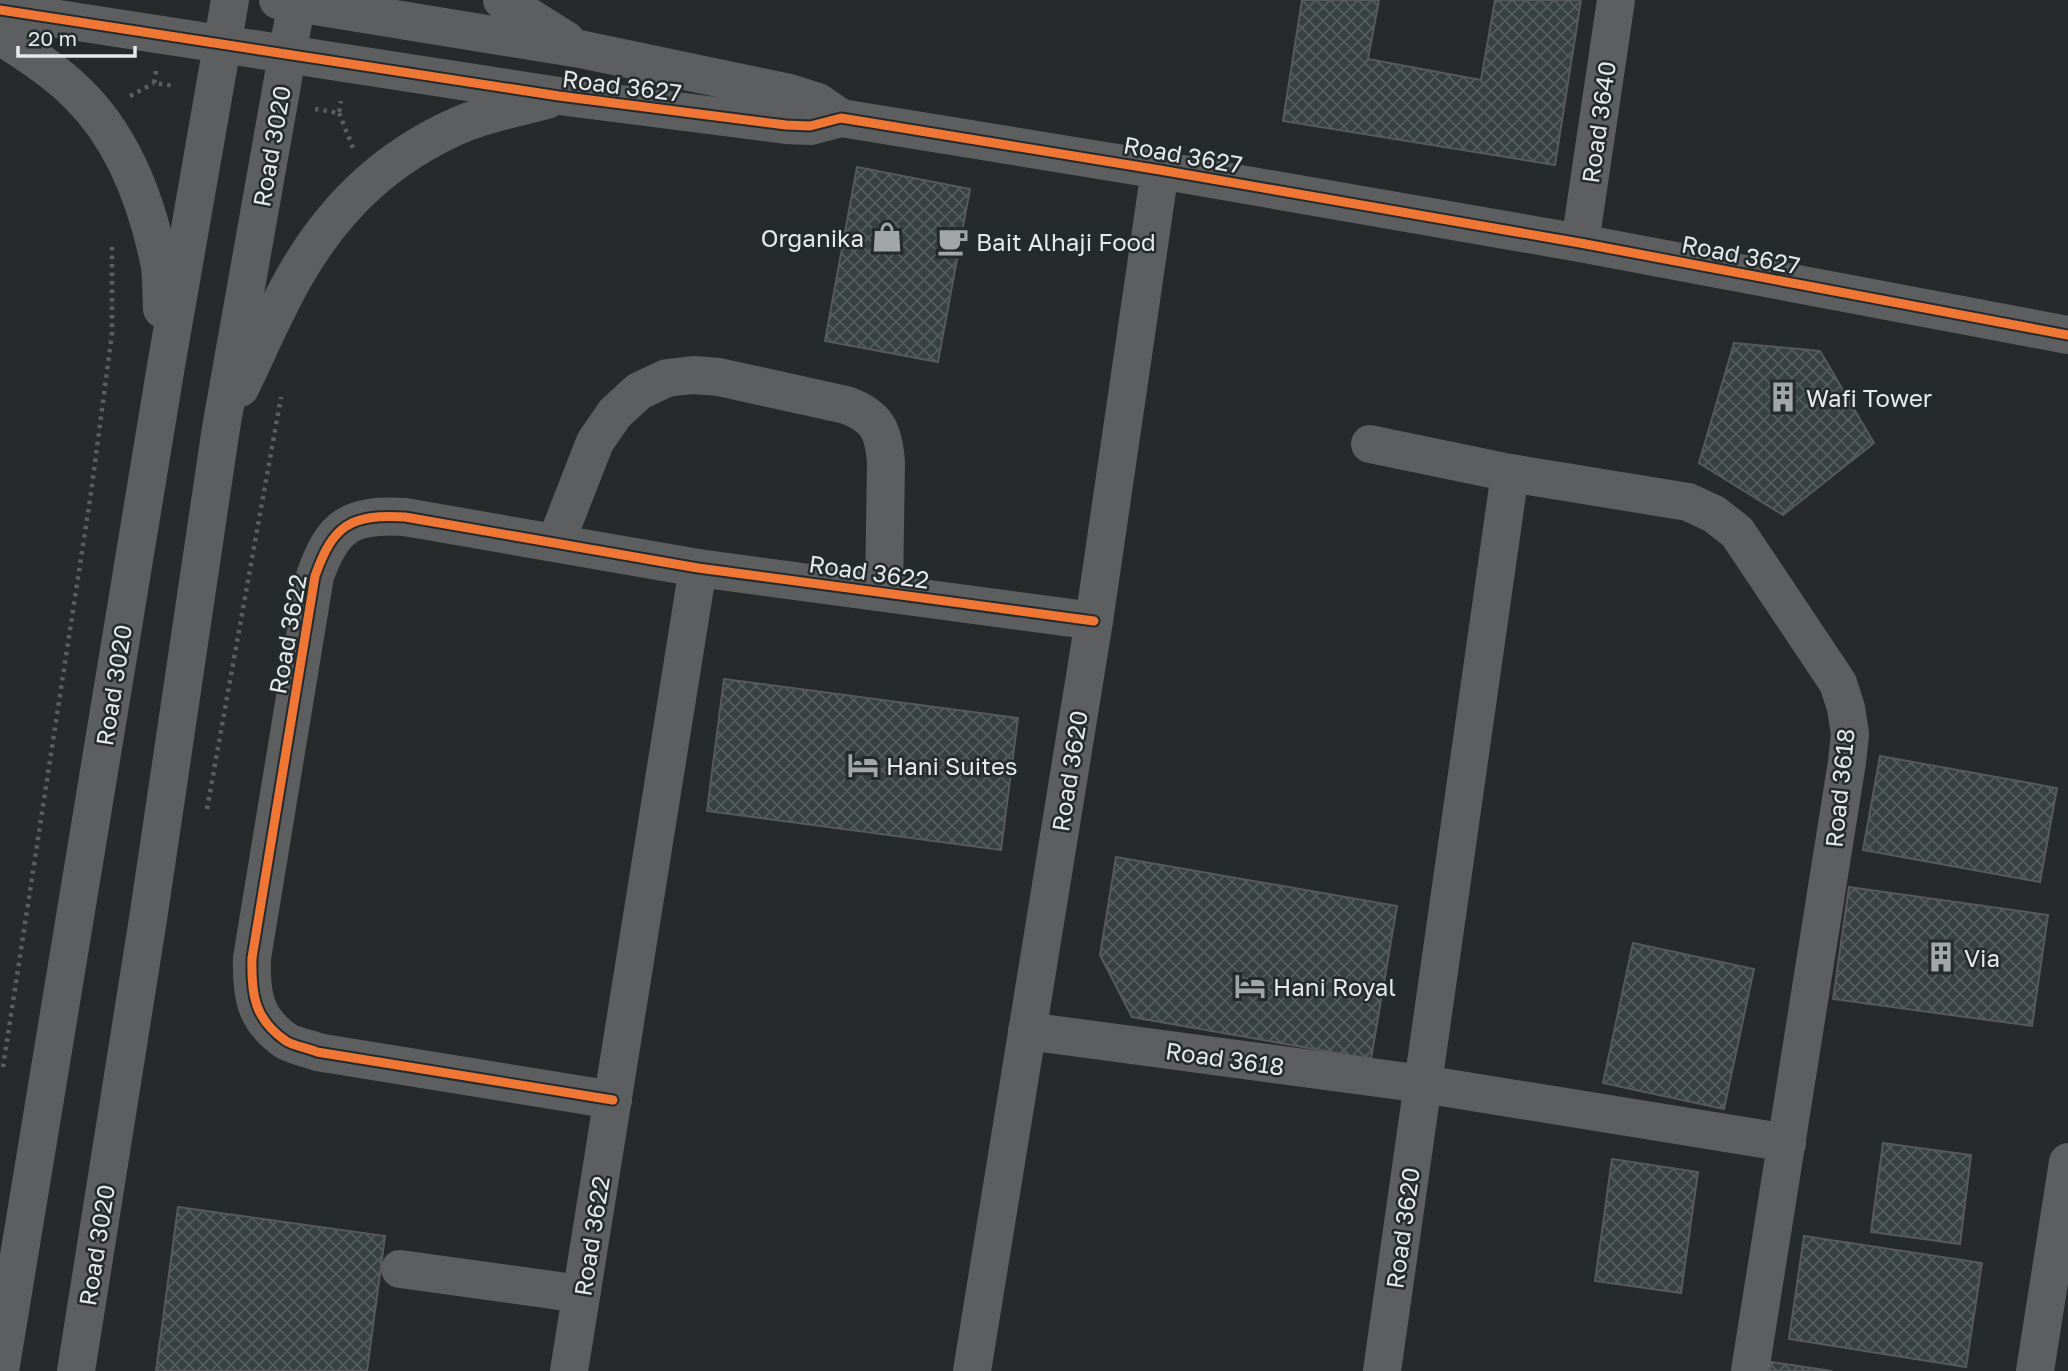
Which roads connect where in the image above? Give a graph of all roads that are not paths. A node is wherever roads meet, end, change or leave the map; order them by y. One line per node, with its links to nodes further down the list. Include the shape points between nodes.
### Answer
1 (230, 0): 7 (street, Road 3020)
2 (502, 0): 8 (street)
3 (1616, 0): 13 (street, Road 3640)
4 (290, 1): 8 (street, Road 3627); 9 (street, Road 3020)
5 (0, 10): 7 (street, Road 3627)
6 (0, 36): 15 (street, via 79,94 118,144 141,196 159,263)
7 (222, 44): 9 (street, Road 3627); 15 (street, Road 3020)
8 (580, 49): 11 (street, Road 3627, via 790,93 818,102)
9 (288, 54): 10 (street, Road 3627); 16 (street, Road 3020)
10 (559, 96): 11 (street, Road 3627, via 810,127); 16 (street, via 458,126 407,151 367,184 329,225 301,265)
11 (841, 118): 12 (street, Road 3627)
12 (1160, 170): 13 (street, Road 3627); 22 (street, Road 3620)
13 (1580, 243): 14 (street, Road 3627)
14 (2068, 335)
15 (166, 366): 30 (street, Road 3020)
16 (220, 428): 31 (street, Road 3020)
17 (1370, 444): 18 (street, Road 3618)
18 (1510, 473): 24 (street); 26 (street, Road 3618, via 1688,502 1714,514 1737,532 1754,554 1838,683 1850,734 1847,762)
19 (556, 542): 20 (street, Road 3622); 21 (street, via 595,442 615,413 639,391 667,378 719,377 846,405 864,411 877,424 885,443 886,463); 25 (street, Road 3622, via 375,515 346,525 325,547 310,604 252,958 251,990 263,1020 287,1042 317,1052)
20 (698, 568): 21 (street, Road 3622); 25 (street, Road 3622)
21 (884, 592): 22 (street, Road 3622)
22 (1094, 621): 23 (street, Road 3620)
23 (1027, 1031): 24 (street, Road 3618); 33 (street, Road 3620)
24 (1423, 1084): 26 (street, Road 3618); 34 (street, Road 3620)
25 (613, 1100): 29 (street, Road 3622)
26 (1787, 1143): 35 (street, Road 3618)
27 (2068, 1162): 36 (street)
28 (400, 1269): 29 (street)
29 (581, 1294): 32 (street, Road 3622)
30 (0, 1371)
31 (76, 1371)
32 (569, 1371)
33 (972, 1371)
34 (1382, 1371)
35 (1750, 1371)
36 (2035, 1371)

